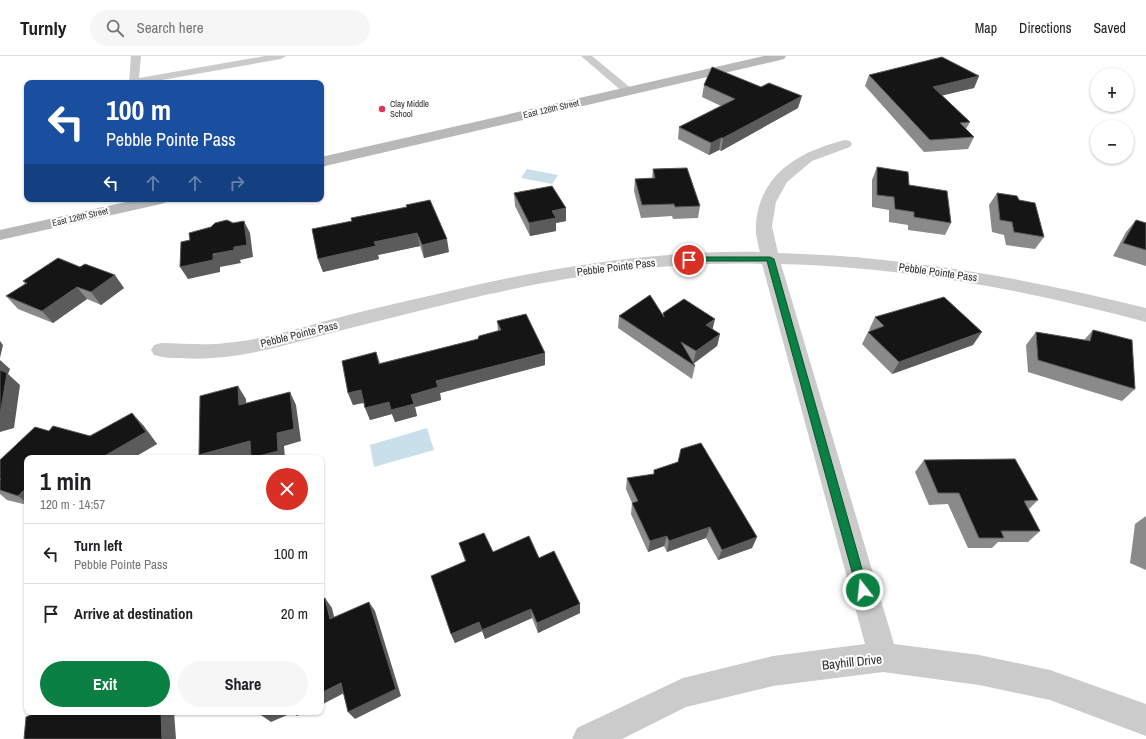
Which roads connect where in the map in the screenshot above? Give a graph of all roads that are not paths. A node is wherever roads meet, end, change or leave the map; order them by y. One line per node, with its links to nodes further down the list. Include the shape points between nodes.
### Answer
1 (136, 56): 5 (lane)
2 (281, 56): 6 (lane)
3 (586, 56): 7 (lane)
4 (780, 56): 7 (street, East 126th Street)
5 (134, 80)
6 (150, 80)
7 (628, 91): 9 (street, East 126th Street)
8 (845, 144): 12 (street, via 807,158 780,179 768,202 764,226)
9 (324, 161)
10 (140, 202): 11 (street, East 126th Street)
11 (0, 235)
12 (770, 259): 13 (street, Pebble Pointe Pass, via 854,262 970,276 1076,297); 14 (street, Pebble Pointe Pass, via 662,260 600,268 540,277 251,346 211,352); 15 (street)
13 (1146, 315)
14 (161, 350)
15 (883, 657): 16 (street, Bayhill Drive, via 980,670 1050,685); 17 (street, Bayhill Drive, via 773,671 683,693)
16 (1146, 720)
17 (588, 739)

